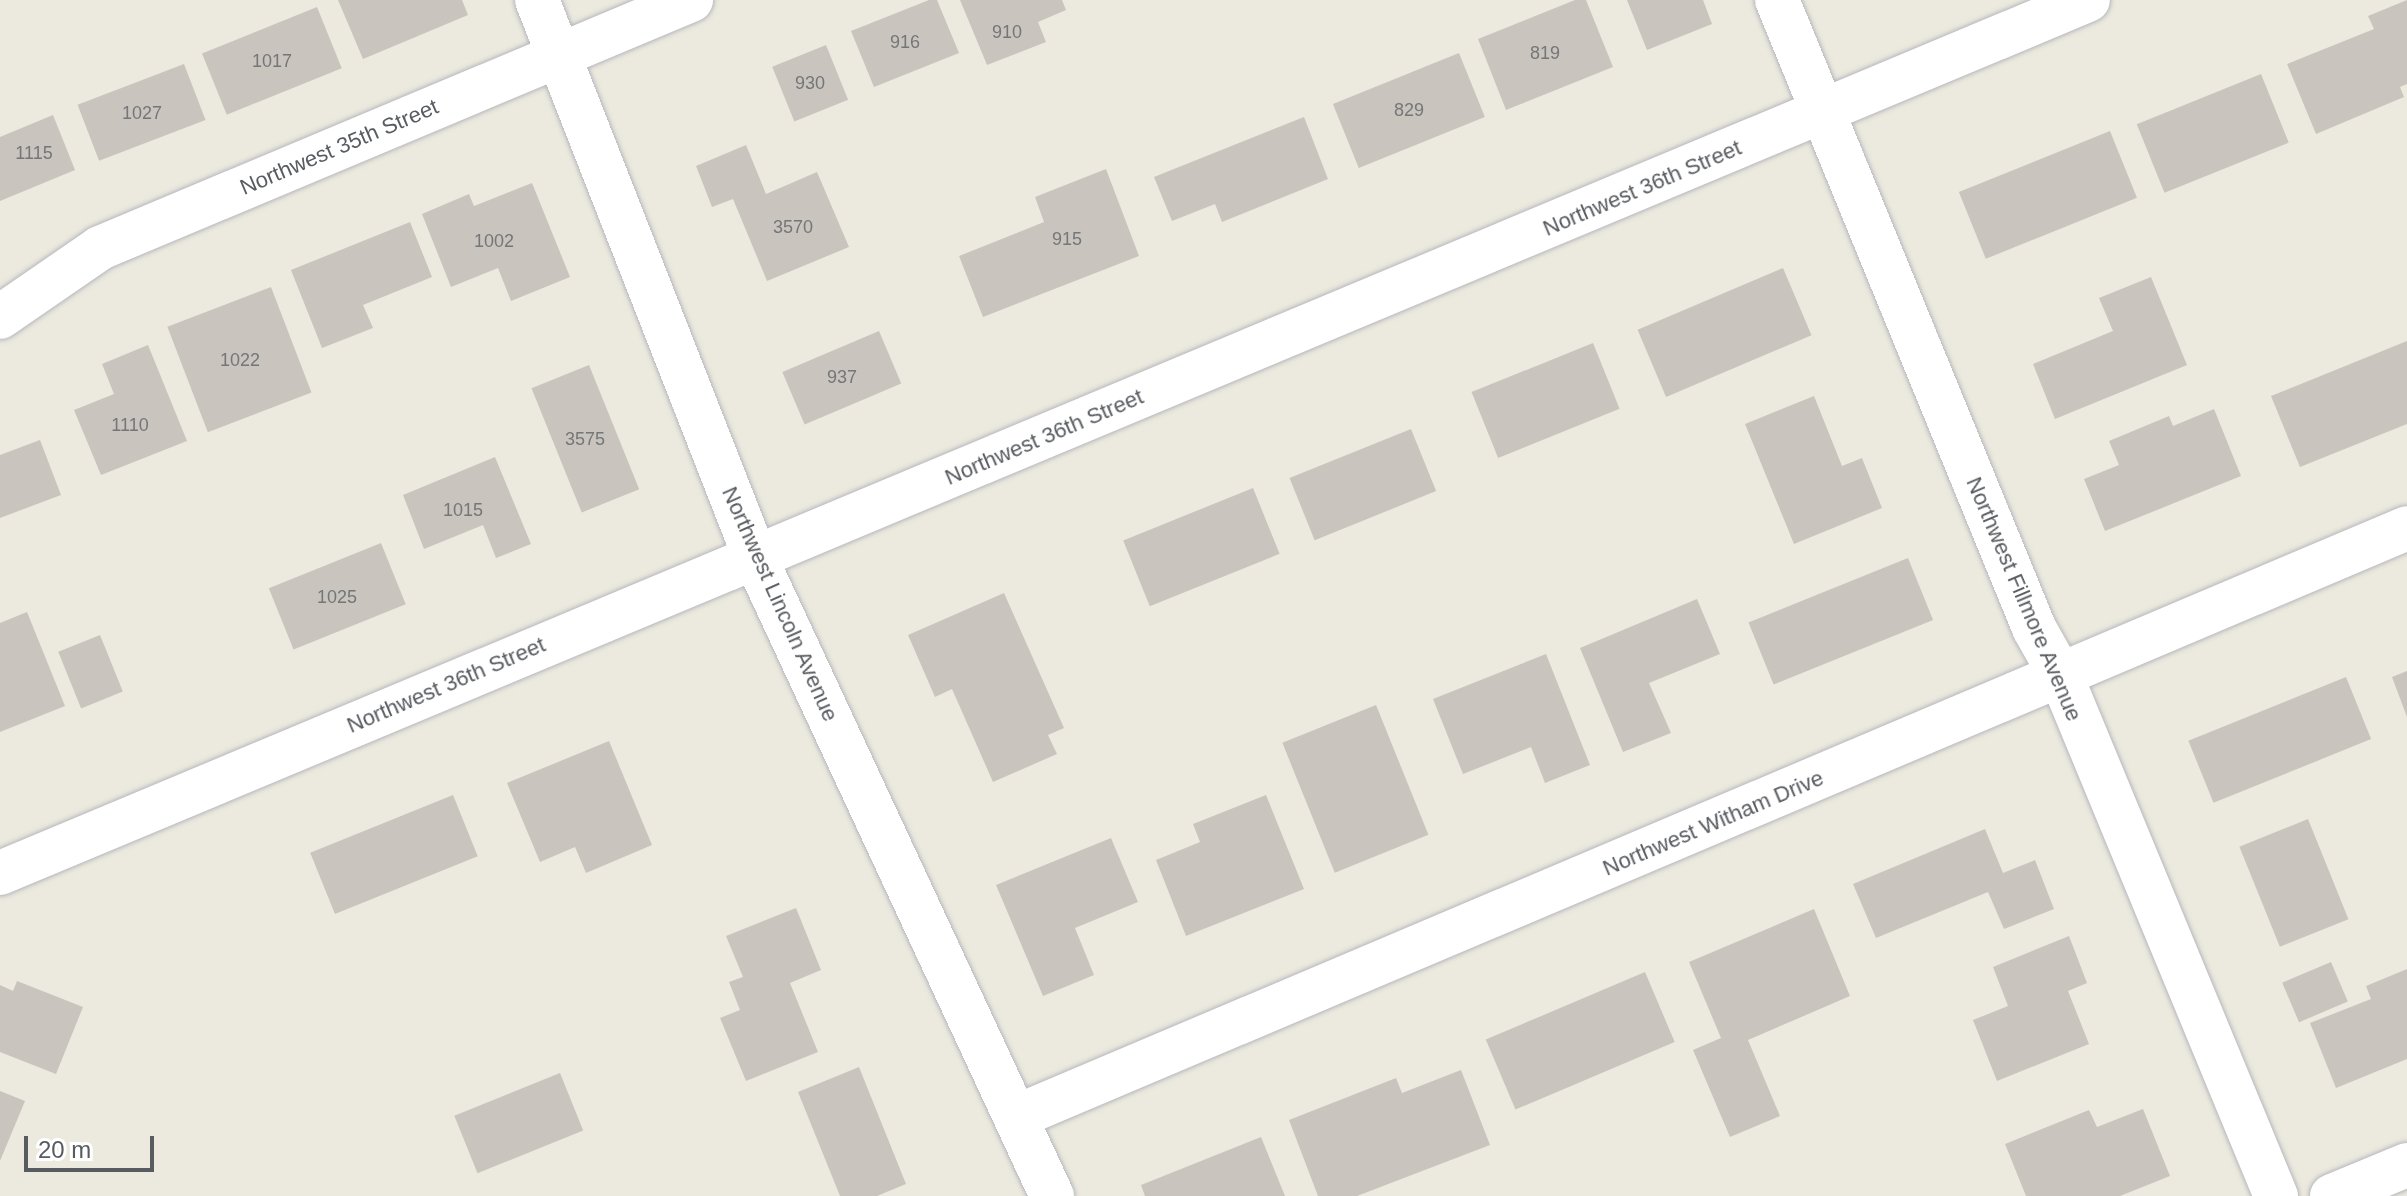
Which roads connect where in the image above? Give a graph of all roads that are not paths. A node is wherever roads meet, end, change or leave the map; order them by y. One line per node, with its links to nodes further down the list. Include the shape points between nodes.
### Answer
1 (537, 0): 5 (street, Northwest Lincoln Avenue)
2 (691, 0): 5 (street, Northwest 35th Street)
3 (1777, 0): 6 (street, Northwest Fillmore Avenue)
4 (2088, 0): 6 (street, Northwest 36th Street)
5 (559, 55): 7 (street, Northwest 35th Street, via 100,248); 9 (street, Northwest Lincoln Avenue)
6 (1821, 113): 9 (street, Northwest 36th Street); 10 (street, Northwest Fillmore Avenue, via 2034,628)
7 (0, 317)
8 (2407, 528): 10 (street, Northwest Witham Drive)
9 (755, 557): 11 (street, Northwest 36th Street); 12 (street, Northwest Lincoln Avenue)
10 (2061, 676): 12 (street, Northwest Witham Drive); 15 (street, Northwest Fillmore Avenue)
11 (0, 873)
12 (1018, 1116): 14 (street, Northwest Lincoln Avenue)
13 (2407, 1165): 16 (street)
14 (1052, 1196)
15 (2276, 1196)
16 (2332, 1196)

